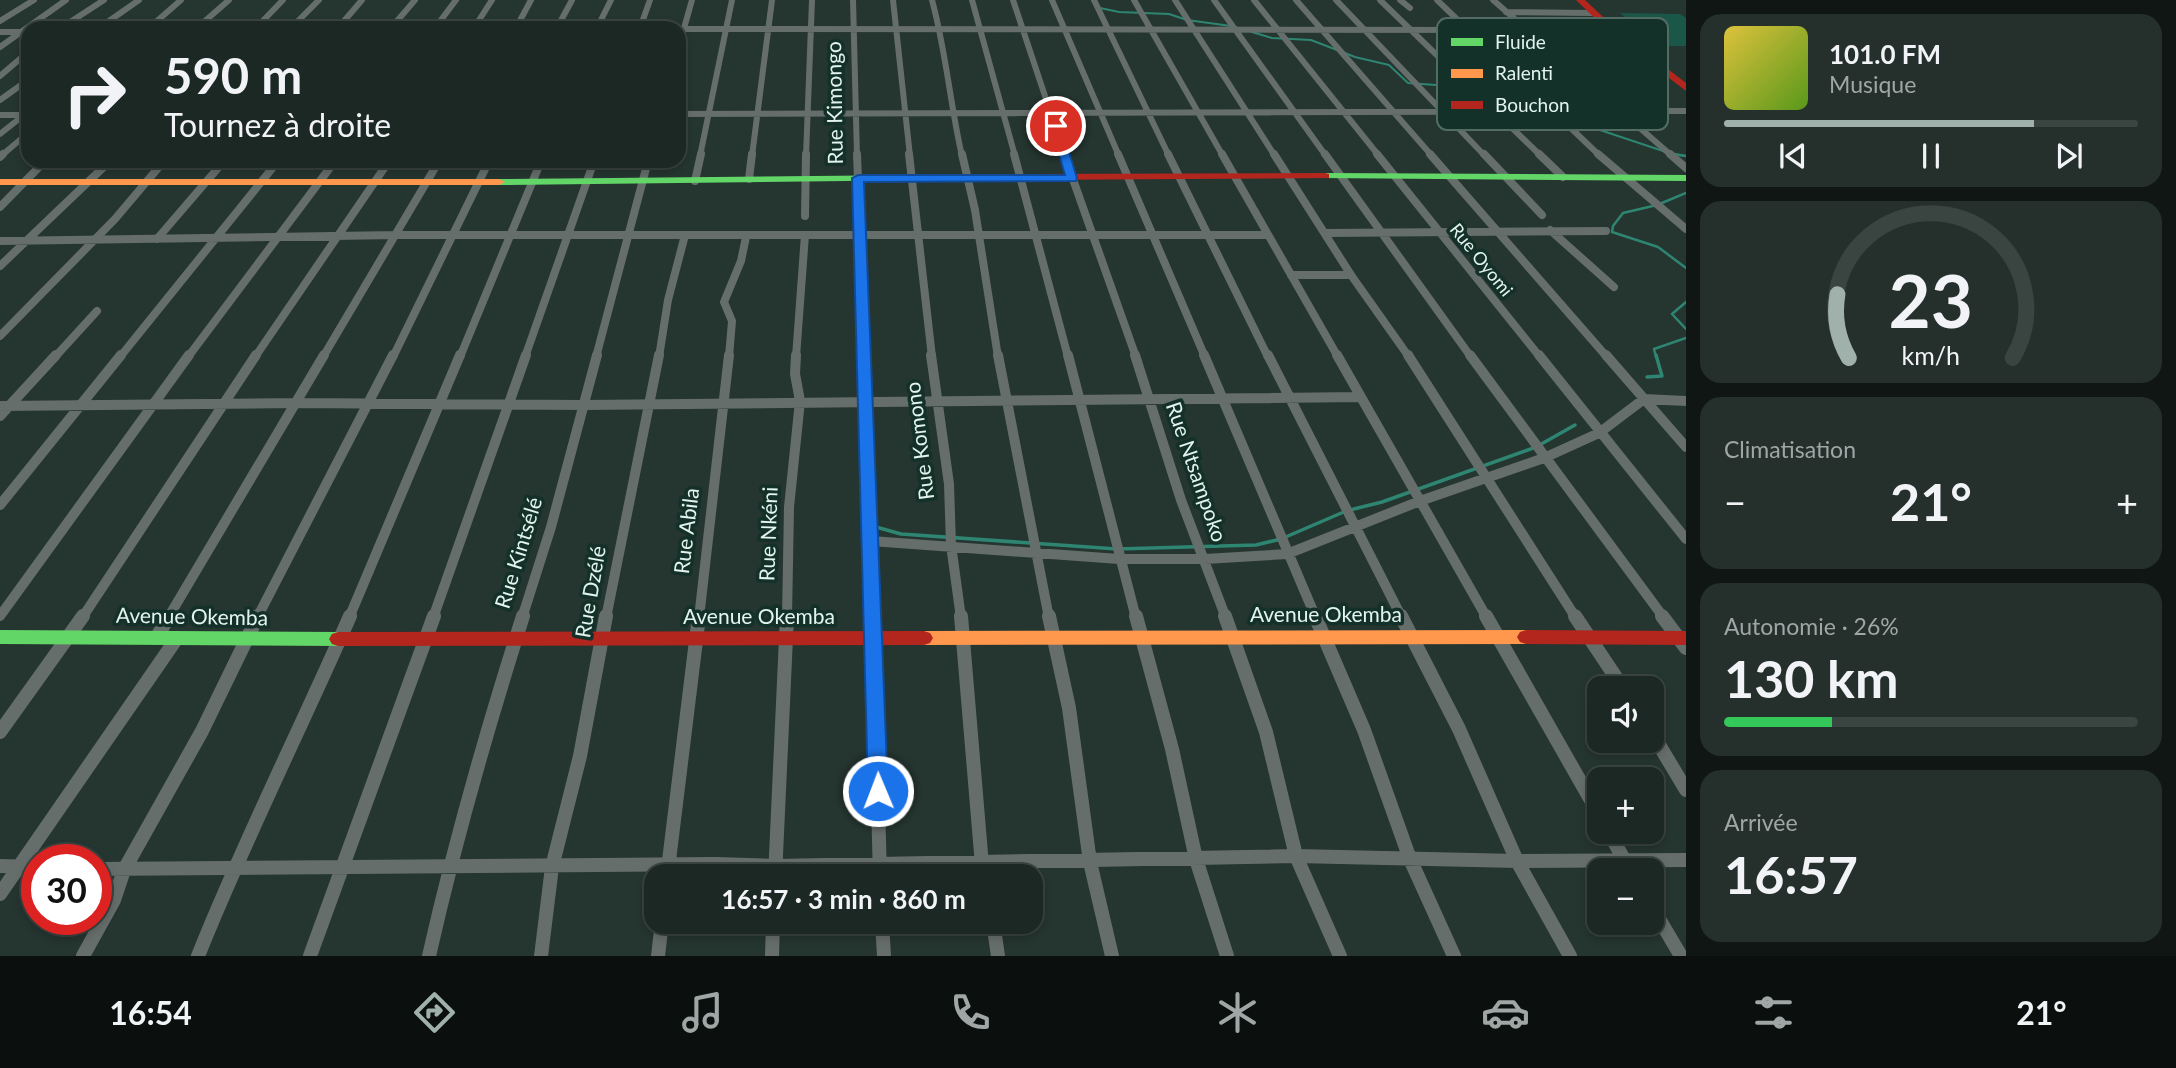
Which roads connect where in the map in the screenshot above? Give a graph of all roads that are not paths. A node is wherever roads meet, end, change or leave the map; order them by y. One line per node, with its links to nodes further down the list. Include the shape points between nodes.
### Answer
1 (34, 0): 44 (street)
2 (66, 0): 45 (street)
3 (104, 0): 46 (street)
4 (139, 0): 47 (street)
5 (181, 0): 48 (street)
6 (229, 0): 49 (street)
7 (283, 0): 50 (street)
8 (319, 0): 51 (street)
9 (362, 0): 52 (street)
10 (415, 0): 53 (street)
11 (456, 0): 54 (street)
12 (492, 0): 55 (street)
13 (531, 0): 56 (street)
14 (572, 0): 57 (street)
15 (611, 0): 58 (street)
16 (650, 0): 59 (street)
17 (692, 0): 60 (street)
18 (732, 0): 69 (street)
19 (772, 0): 70 (street)
20 (812, 0): 78 (street)
21 (853, 0): 79 (street, Rue Kimongo)
22 (892, 0): 71 (street, Rue Komono)
23 (932, 0): 72 (street)
24 (972, 0): 73 (street)
25 (1013, 0): 74 (street, Rue Ntsampoko)
26 (1052, 0): 75 (street)
27 (1094, 0): 76 (street)
28 (1133, 0): 77 (street)
29 (1175, 0): 61 (street)
30 (1214, 0): 62 (street)
31 (1254, 0): 63 (street, Rue Oyomi)
32 (1296, 0): 64 (street)
33 (1336, 0): 65 (street)
34 (1380, 0): 66 (street)
35 (1400, 0): 39 (street)
36 (1437, 0): 41 (street)
37 (1493, 0): 40 (street)
38 (1583, 5): 40 (street); 43 (street)
39 (1410, 8)
40 (1506, 12): 42 (street)
41 (1455, 18)
42 (1512, 18)
43 (1598, 18)
44 (0, 21)
45 (38, 21)
46 (72, 21)
47 (109, 21)
48 (157, 21)
49 (205, 21)
50 (263, 21)
51 (298, 21)
52 (344, 21)
53 (397, 21)
54 (440, 21)
55 (478, 21)
56 (520, 21)
57 (562, 21)
58 (600, 21)
59 (642, 21)
60 (685, 21)
61 (1191, 28): 62 (street); 77 (street); 100 (street)
62 (1234, 28): 63 (street); 101 (street)
63 (1276, 28): 64 (street); 102 (street, Rue Oyomi)
64 (1319, 28): 65 (street); 108 (street)
65 (1360, 28): 66 (street); 91 (street)
66 (1409, 28): 67 (street); 84 (street)
67 (1437, 28)
68 (686, 29): 69 (street)
69 (725, 29): 70 (street); 110 (street)
70 (770, 29): 78 (street); 104 (street)
71 (898, 29): 72 (street); 79 (street); 107 (street, Rue Komono)
72 (940, 29): 73 (street); 97 (street)
73 (981, 29): 74 (street); 98 (street)
74 (1023, 29): 75 (street); 92 (street, Rue Ntsampoko)
75 (1064, 29): 76 (street); 93 (street)
76 (1109, 29): 77 (street); 94 (street)
77 (1150, 29): 99 (street)
78 (810, 30): 79 (street); 105 (street)
79 (855, 30): 106 (street, Rue Kimongo)
80 (0, 32): 81 (street)
81 (21, 32)
82 (21, 34): 83 (street)
83 (0, 47)
84 (1437, 55)
85 (21, 58): 87 (street)
86 (1668, 74): 89 (street)
87 (0, 76)
88 (21, 85): 90 (street)
89 (1686, 88)
90 (0, 100)
91 (1437, 108)
92 (1051, 111): 93 (street); 98 (street); 146 (street, Rue Ntsampoko)
93 (1100, 111): 94 (street); 147 (street)
94 (1147, 111): 99 (street); 138 (street)
95 (1668, 111): 96 (street)
96 (1686, 111)
97 (953, 112): 98 (street); 107 (street); 145 (street)
98 (1002, 112): 151 (street)
99 (1197, 112): 100 (street); 139 (street)
100 (1247, 112): 101 (street); 140 (street)
101 (1294, 112): 102 (street); 141 (street)
102 (1342, 112): 108 (street); 134 (street, Rue Oyomi)
103 (1437, 112): 108 (street)
104 (758, 113): 105 (street); 110 (street); 149 (street)
105 (807, 113): 106 (street); 150 (street)
106 (855, 113): 107 (street); 144 (street, Rue Kimongo)
107 (904, 113): 137 (street, Rue Komono)
108 (1393, 113): 135 (street)
109 (686, 114): 110 (street)
110 (709, 114): 158 (street)
111 (0, 115): 112 (street)
112 (21, 115)
113 (21, 119): 118 (street)
114 (1459, 130): 136 (street)
115 (1515, 130): 142 (street)
116 (1574, 130): 143 (street)
117 (1642, 130): 133 (street)
118 (0, 134)
119 (21, 139): 120 (street)
120 (0, 157)
121 (38, 168): 152 (street)
122 (102, 168): 164 (street)
123 (158, 168): 165 (street)
124 (218, 168): 153 (street)
125 (272, 168): 154 (street)
126 (330, 168): 160 (street)
127 (384, 168): 161 (street)
128 (435, 168): 162 (street)
129 (486, 168): 155 (street)
130 (538, 168): 156 (street)
131 (592, 168): 163 (street)
132 (646, 168): 157 (street, Rue Kintsélé)
133 (1686, 168)
134 (1394, 176): 135 (street); 141 (street); 173 (street, Rue Oyomi)
135 (1449, 176): 136 (street); 171 (street)
136 (1504, 176): 142 (street); 167 (street)
137 (911, 177): 144 (street); 145 (street); 177 (street, Rue Komono)
138 (1180, 177): 139 (street); 147 (street); 182 (street)
139 (1234, 177): 140 (street); 190 (street)
140 (1288, 177): 141 (street); 174 (street)
141 (1342, 177): 175 (street)
142 (1563, 177): 143 (street)
143 (1622, 177): 148 (street); 169 (street)
144 (858, 178): 150 (street); 189 (street, Rue Kimongo)
145 (967, 178): 151 (street); 178 (street)
146 (1072, 178): 147 (street); 151 (street); 180 (street, Rue Ntsampoko)
147 (1126, 178): 181 (street)
148 (1686, 178)
149 (749, 179): 150 (street); 158 (street)
150 (806, 179): 168 (street)
151 (1019, 179): 179 (street)
152 (24, 181): 159 (street); 164 (street); 166 (street)
153 (207, 181): 154 (street); 165 (street); 196 (street)
154 (262, 181): 160 (street); 194 (street)
155 (479, 181): 156 (street); 162 (street); 184 (street)
156 (533, 181): 163 (street); 185 (street)
157 (643, 181): 158 (street); 163 (street); 176 (street, Rue Kintsélé)
158 (695, 181)
159 (0, 182)
160 (321, 182): 161 (street); 192 (street)
161 (375, 182): 162 (street); 191 (street)
162 (427, 182): 183 (street)
163 (588, 182): 186 (street)
164 (85, 183): 165 (street); 197 (street)
165 (144, 184): 195 (street)
166 (0, 206)
167 (1542, 215)
168 (805, 216)
169 (1686, 229)
170 (1550, 230): 171 (street); 172 (street); 202 (street)
171 (1497, 231): 173 (street); 209 (street)
172 (1606, 231)
173 (1438, 232): 175 (street); 228 (street, Rue Oyomi)
174 (1325, 233): 175 (street); 201 (street)
175 (1382, 233): 230 (street)
176 (627, 234): 186 (street); 187 (street); 224 (street, Rue Kintsélé)
177 (918, 234): 178 (street); 189 (street); 214 (street, Rue Komono)
178 (978, 234): 179 (street); 215 (street)
179 (1037, 234): 180 (street); 210 (street)
180 (1092, 234): 181 (street); 208 (street, Rue Ntsampoko)
181 (1150, 234): 182 (street); 206 (street)
182 (1207, 234): 190 (street); 207 (street)
183 (397, 235): 184 (street); 191 (street); 218 (street)
184 (454, 235): 185 (street); 219 (street)
185 (511, 235): 186 (street); 222 (street)
186 (569, 235): 223 (street)
187 (685, 235): 193 (street); 217 (street, Rue Dzélé, via 668,300)
188 (805, 235): 189 (street); 193 (street); 212 (street, Rue Nkéni, via 794,374)
189 (860, 235): 213 (street, Rue Kimongo)
190 (1268, 235): 200 (street)
191 (339, 236): 192 (street); 221 (street)
192 (277, 237): 194 (street); 220 (street)
193 (746, 237): 211 (street, Rue Abila, via 724,302 732,321)
194 (214, 238): 196 (street); 226 (street)
195 (95, 239): 196 (street); 197 (street); 204 (street)
196 (157, 239)
197 (26, 240): 198 (street); 199 (street)
198 (0, 241)
199 (0, 266)
200 (1292, 275): 201 (street); 205 (street)
201 (1351, 275): 231 (street, via 1397,338)
202 (1614, 287)
203 (97, 311): 225 (street)
204 (0, 336)
205 (1361, 397): 207 (street); 232 (street)
206 (1223, 398): 207 (street); 208 (street); 239 (street)
207 (1290, 398): 234 (street)
208 (1151, 399): 210 (street); 241 (street, Rue Ntsampoko, via 1181,500)
209 (1644, 399): 216 (street); 228 (street); 229 (street)
210 (1080, 400): 215 (street); 240 (street)
211 (725, 401): 212 (street); 217 (street); 248 (street, Rue Abila)
212 (800, 401): 213 (street); 249 (street, Rue Nkéni, via 789,507)
213 (867, 401): 214 (street); 236 (street, Rue Kimongo)
214 (937, 401): 215 (street); 237 (street, Rue Komono, via 949,484)
215 (1008, 401): 238 (street)
216 (1686, 401)
217 (652, 402): 224 (street); 259 (street, Rue Dzélé, via 625,517)
218 (296, 403): 219 (street); 221 (street); 247 (street)
219 (370, 403): 222 (street); 256 (street)
220 (152, 404): 221 (street); 226 (street); 242 (street)
221 (225, 404): 246 (street)
222 (441, 404): 223 (street); 257 (street)
223 (508, 405): 224 (street); 258 (street)
224 (583, 405): 262 (street, Rue Kintsélé, via 551,527)
225 (5, 406): 226 (street); 227 (street)
226 (82, 406): 233 (street)
227 (0, 416)
228 (1599, 433): 230 (street); 235 (street, Rue Oyomi)
229 (1686, 447)
230 (1544, 458): 231 (street); 263 (street)
231 (1485, 477): 232 (street); 255 (street)
232 (1420, 500): 234 (street); 251 (street)
233 (0, 505)
234 (1354, 527): 239 (street); 244 (street)
235 (1686, 539)
236 (871, 541): 237 (street); 253 (street, Rue Kimongo)
237 (951, 545): 238 (street); 260 (street, Rue Komono)
238 (1035, 554): 240 (street); 254 (street)
239 (1287, 554): 241 (street); 261 (street)
240 (1119, 559): 241 (street); 250 (street)
241 (1205, 559): 243 (street, Rue Ntsampoko)
242 (0, 615)
243 (1230, 635): 250 (street, Avenue Okemba); 261 (street, Avenue Okemba); 269 (street, Rue Ntsampoko, via 1266,732)
244 (1410, 636): 251 (street, Avenue Okemba); 261 (street, Avenue Okemba); 273 (street, via 1459,729)
245 (0, 637): 246 (street, Avenue Okemba)
246 (69, 637): 247 (street, Avenue Okemba); 265 (street)
247 (157, 637): 252 (street, Avenue Okemba)
248 (696, 637): 249 (street, Avenue Okemba); 259 (street, Avenue Okemba); 276 (street, Rue Abila)
249 (786, 637): 253 (street, Avenue Okemba); 277 (street, Rue Nkéni)
250 (1142, 637): 254 (street, Avenue Okemba); 270 (street)
251 (1497, 637): 255 (street, Avenue Okemba); 268 (street)
252 (177, 638): 256 (street, Avenue Okemba); 283 (street)
253 (874, 638): 260 (street, Avenue Okemba); 278 (street, Rue Kimongo)
254 (1052, 638): 260 (street, Avenue Okemba); 274 (street, via 1072,721)
255 (1591, 638): 263 (street, Avenue Okemba); 264 (street)
256 (246, 639): 257 (street, Avenue Okemba); 289 (street, via 202,731)
257 (340, 639): 258 (street, Avenue Okemba); 287 (street)
258 (426, 639): 262 (street, Avenue Okemba); 284 (street)
259 (604, 639): 262 (street, Avenue Okemba); 285 (street, Rue Dzélé)
260 (964, 639): 279 (street, Rue Komono)
261 (1324, 639): 271 (street, via 1364,730)
262 (514, 640): 286 (street, Rue Kintsélé)
263 (1684, 641)
264 (1615, 676)
265 (0, 732)
266 (1664, 753): 267 (street)
267 (1686, 790)
268 (1587, 793)
269 (1296, 856): 270 (street); 271 (street); 308 (street, Rue Ntsampoko)
270 (1196, 859): 274 (street); 307 (street)
271 (1410, 859): 273 (street); 309 (street)
272 (1686, 860): 275 (street)
273 (1517, 861): 280 (street); 310 (street)
274 (1090, 862): 281 (street); 306 (street)
275 (1664, 862)
276 (669, 864)
277 (775, 864)
278 (880, 864)
279 (982, 864)
280 (1587, 864)
281 (1043, 865)
282 (0, 866): 283 (street)
283 (18, 867): 291 (street)
284 (341, 867): 286 (street); 287 (street); 299 (street)
285 (552, 867): 286 (street); 290 (street); 301 (street, Rue Dzélé)
286 (449, 868): 300 (street, Rue Kintsélé)
287 (233, 869): 289 (street); 298 (street)
288 (112, 870): 289 (street)
289 (124, 870): 297 (street, via 114,900)
290 (644, 870)
291 (0, 894)
292 (1664, 927): 311 (street)
293 (661, 934): 302 (street)
294 (773, 934): 303 (street)
295 (883, 934): 304 (street)
296 (995, 934): 305 (street)
297 (83, 956)
298 (198, 956)
299 (310, 956)
300 (429, 956)
301 (541, 956)
302 (658, 956)
303 (772, 956)
304 (884, 956)
305 (998, 956)
306 (1111, 956)
307 (1227, 956)
308 (1340, 956)
309 (1454, 956)
310 (1570, 956)
311 (1681, 956)

